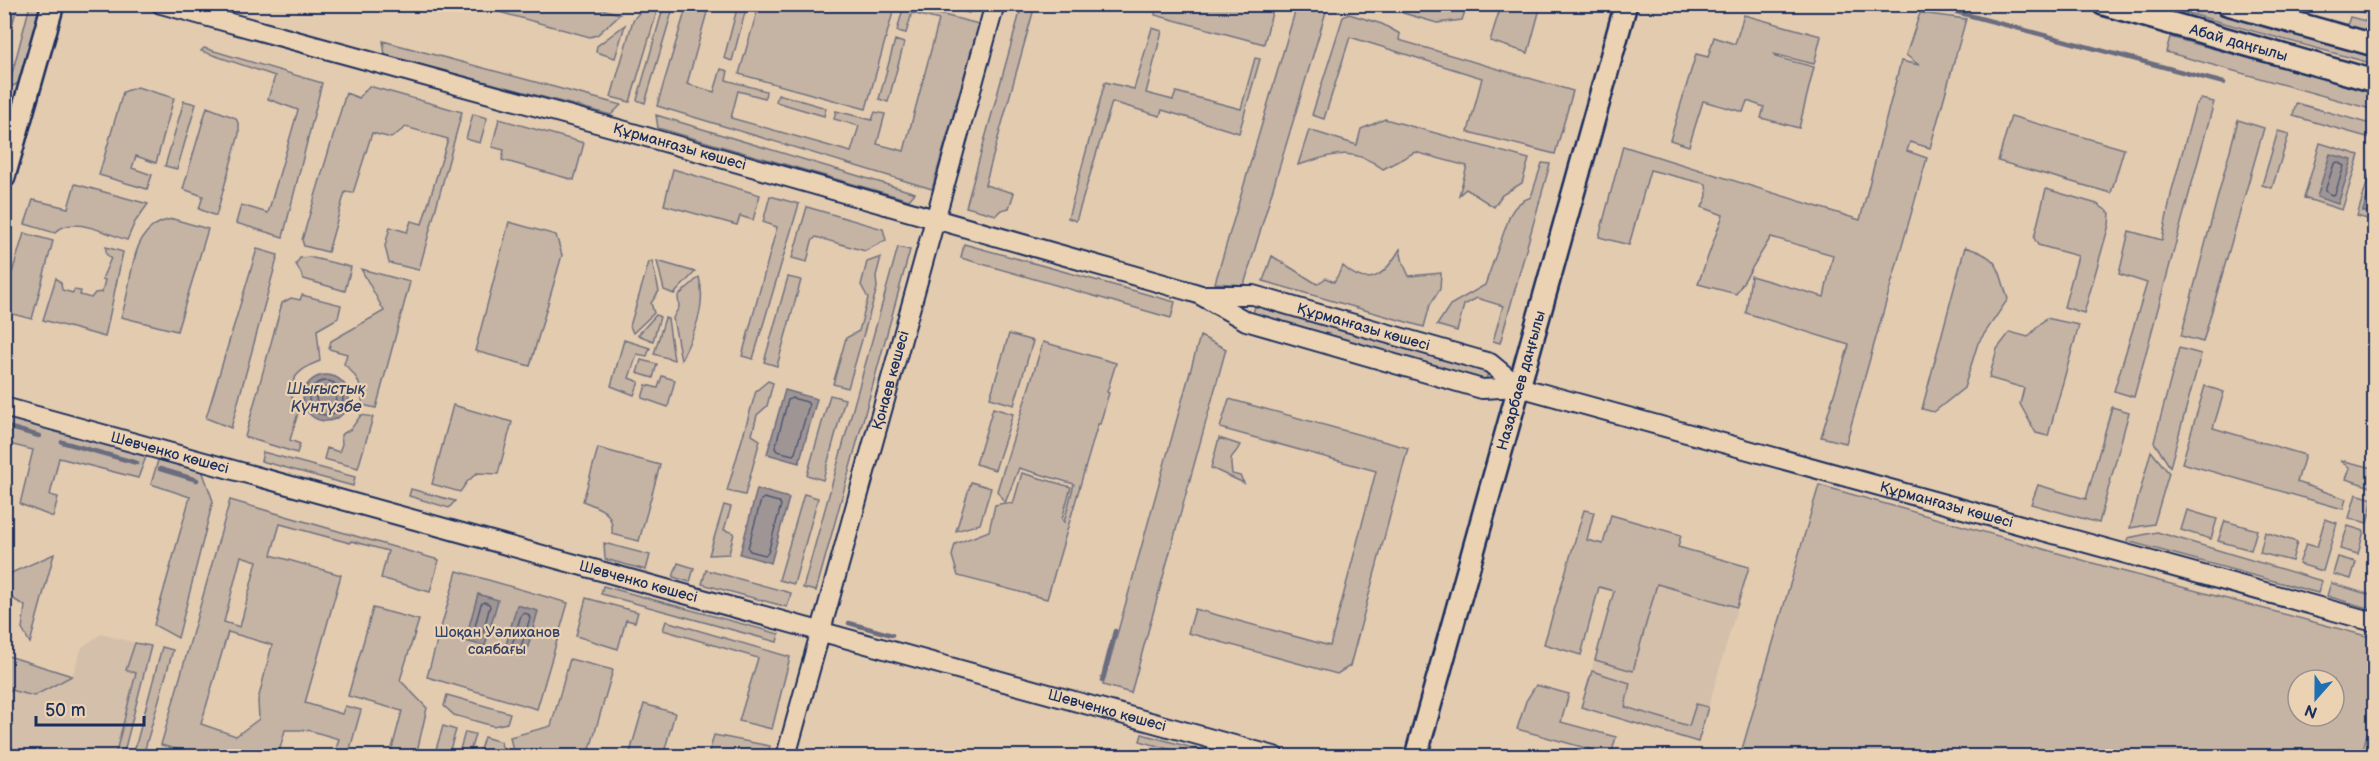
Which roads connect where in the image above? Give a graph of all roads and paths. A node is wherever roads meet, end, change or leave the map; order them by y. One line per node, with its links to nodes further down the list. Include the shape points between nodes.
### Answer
1 (53, 4): 9 (main road)
2 (161, 4): 10 (street, Құрманғазы көшесі)
3 (995, 4): 10 (street, Қонаев көшесі)
4 (1626, 4): 12 (main road, Назарбаев даңғылы)
5 (2103, 4): 8 (main road, Абай даңғылы)
6 (2227, 4): 7 (main road)
7 (2374, 45)
8 (2374, 81)
9 (4, 177)
10 (934, 219): 11 (street, Құрманғазы көшесі); 15 (street, Қонаев көшесі)
11 (1198, 294): 12 (street, Құрманғазы көшесі, via 1246,321 1482,389); 12 (street, Құрманғазы көшесі, via 1253,295 1490,363)
12 (1519, 387): 14 (street, Құрманғазы көшесі); 18 (main road, Назарбаев даңғылы)
13 (4, 407): 15 (street, Шевченко көшесі)
14 (2374, 622)
15 (821, 632): 16 (street, Қонаев көшесі); 17 (street, Шевченко көшесі)
16 (786, 756)
17 (1274, 756)
18 (1416, 756)

